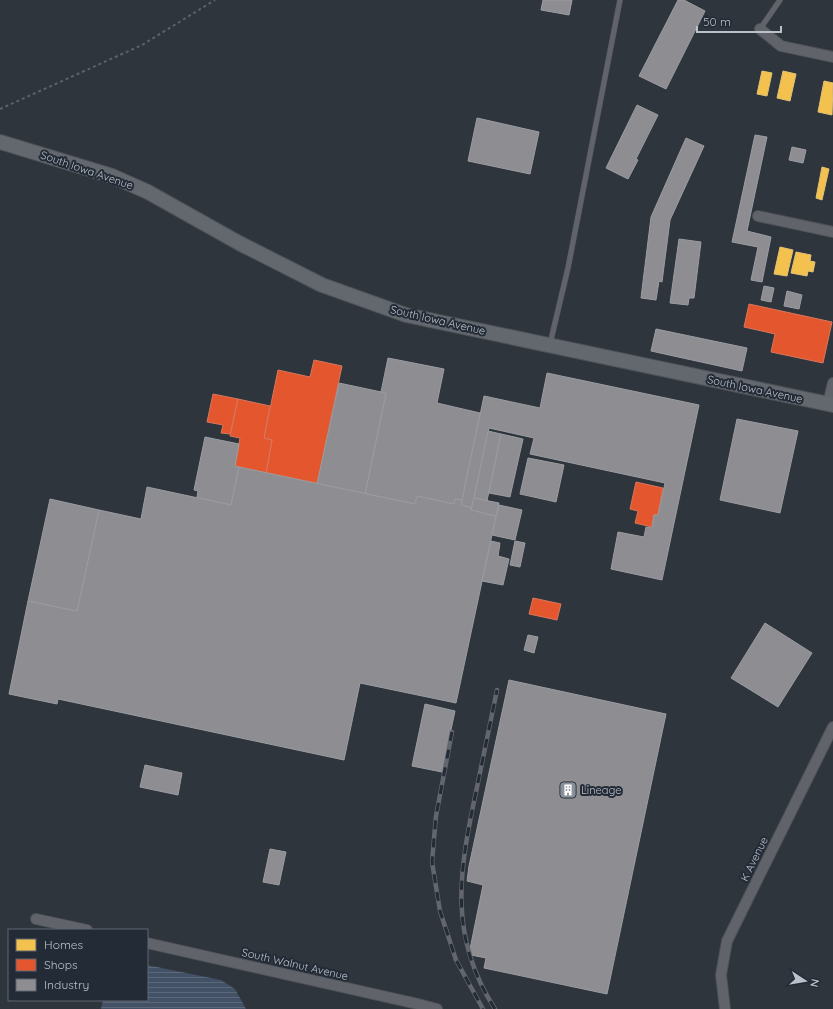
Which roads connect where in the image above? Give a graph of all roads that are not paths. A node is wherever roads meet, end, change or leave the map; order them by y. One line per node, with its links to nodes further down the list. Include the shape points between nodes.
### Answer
1 (620, 0): 8 (lane, via 568,268)
2 (780, 0): 3 (lane)
3 (760, 29): 4 (street, via 781,46)
4 (833, 57)
5 (0, 142): 8 (main road, South Iowa Avenue, via 112,176 148,192 287,268 357,298 406,315)
6 (758, 216): 7 (street)
7 (833, 232)
8 (550, 345): 10 (main road, South Iowa Avenue)
9 (833, 383): 10 (street)
10 (831, 405)
11 (833, 727): 17 (street, K Avenue, via 726,941 721,975)
12 (36, 919): 13 (street)
13 (82, 929)
14 (148, 943): 15 (street, South Walnut Avenue)
15 (406, 1005): 16 (street, South Walnut Avenue)
16 (436, 1009)
17 (725, 1009)

